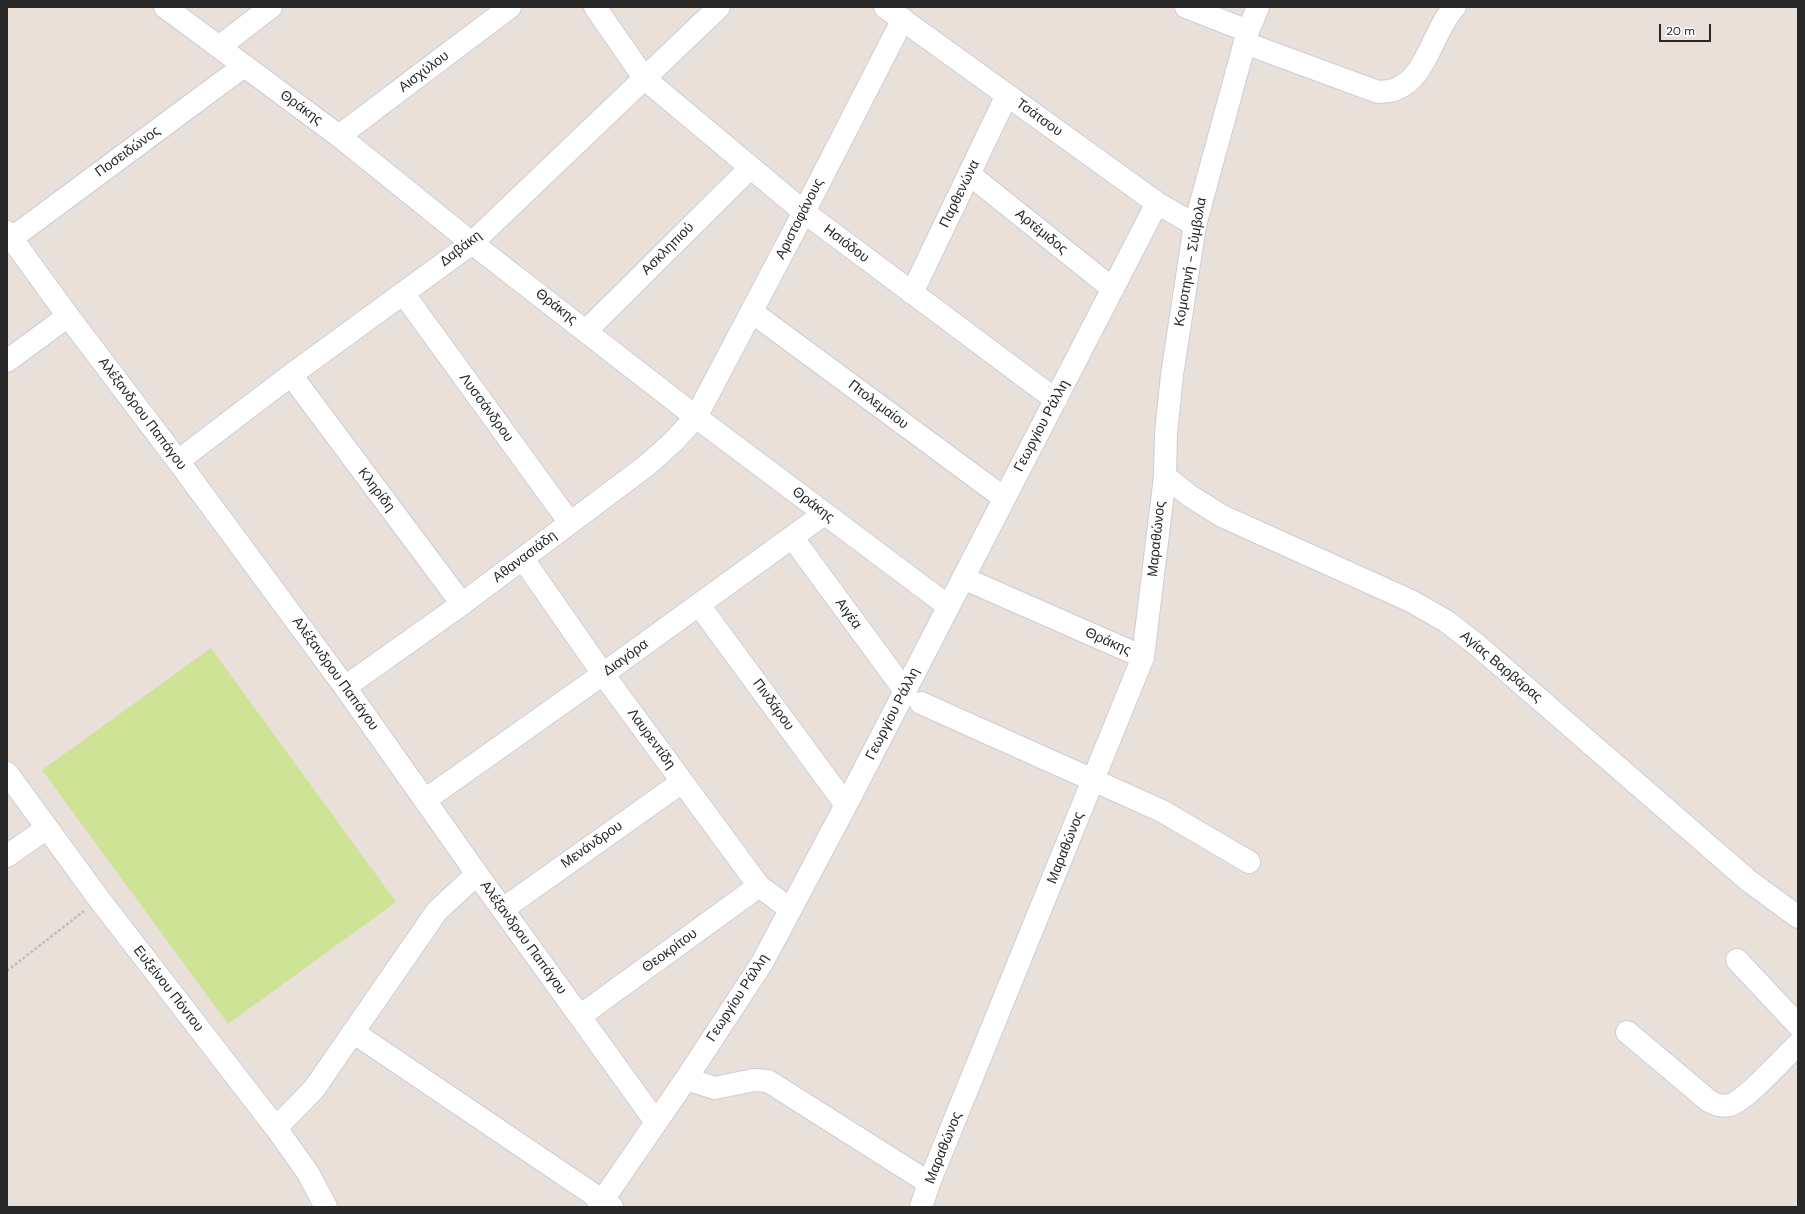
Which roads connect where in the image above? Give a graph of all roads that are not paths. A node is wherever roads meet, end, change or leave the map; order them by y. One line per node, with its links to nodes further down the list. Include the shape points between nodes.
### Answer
1 (165, 7): 11 (street, Θράκης)
2 (271, 7): 11 (street)
3 (510, 7): 15 (street, Αισχύλου)
4 (595, 7): 13 (street, Ησιόδου)
5 (719, 7): 13 (street, Δαβάκη)
6 (1258, 7): 10 (street, Κομοτηνή - Σύμβολα)
7 (1454, 7): 10 (street, via 1415,75 1395,90 1378,92)
8 (1189, 8): 10 (street)
9 (894, 13): 14 (street, Τσάτσου); 19 (street, Αριστοφάνους)
10 (1246, 37): 20 (street, Κομοτηνή - Σύμβολα)
11 (219, 47): 12 (street, Θράκης)
12 (244, 66): 15 (street, Θράκης); 21 (street, Ποσειδώνος)
13 (644, 79): 16 (street, Ησιόδου); 22 (street, Δαβάκη)
14 (1008, 95): 17 (street, Παρθενώνα); 18 (street, Τσάτσου)
15 (339, 136): 22 (street, Θράκης)
16 (750, 168): 19 (street, Ησιόδου); 28 (street, Ασκληπιού)
17 (969, 174): 23 (street, Αρτέμιδος); 25 (street, Παρθενώνα)
18 (1157, 203): 20 (street, Τσάτσου); 23 (street, Γεωργίου Ράλλη)
19 (804, 212): 25 (street, Ησιόδου); 26 (street, Αριστοφάνους)
20 (1195, 224): 34 (street, Κομοτηνή - Σύμβολα, via 1172,375)
21 (9, 235): 27 (street, Αλέξανδρου Παπάγου)
22 (472, 243): 24 (street, Δαβάκη); 28 (street, Θράκης)
23 (1113, 289): 31 (street, Γεωργίου Ράλλη)
24 (402, 293): 30 (street, Δαβάκη); 37 (street, Λυσσάνδρου)
25 (912, 293): 31 (street, Ησιόδου)
26 (752, 312): 32 (street, Αριστοφάνους); 35 (street, Πτολεμαίου)
27 (68, 316): 29 (street); 33 (street, Αλέξανδρου Παπάγου)
28 (586, 331): 32 (street, Θράκης)
29 (7, 361)
30 (291, 375): 33 (street, Δαβάκη); 41 (street, Κληρίδη)
31 (1056, 400): 35 (street, Γεωργίου Ράλλη)
32 (696, 417): 36 (street, Θράκης); 37 (street, Αθανασιάδη, via 646,466)
33 (178, 461): 46 (street, Αλέξανδρου Παπάγου)
34 (1165, 476): 44 (street, Μαραθώνος); 60 (street, Αγίας Βαρβάρας, via 1190,496 1222,516 1410,601 1446,621 1749,881)
35 (1004, 498): 40 (street, Γεωργίου Ράλλη)
36 (824, 514): 38 (street, Διαγόρα); 43 (street, Θράκης)
37 (570, 523): 39 (street, Αθανασιάδη)
38 (792, 537): 42 (street, Διαγόρα); 47 (street, Αιγέα)
39 (522, 559): 41 (street, Αθανασιάδη); 45 (street, Λαυρεντίδη)
40 (963, 578): 43 (street, Γεωργίου Ράλλη); 44 (street, Θράκης)
41 (462, 604): 46 (street, Αθανασιάδη)
42 (699, 605): 45 (street, Διαγόρα); 52 (street, Πινδάρου)
43 (948, 606): 47 (street, Γεωργίου Ράλλη)
44 (1143, 657): 49 (street, Μαραθώνος)
45 (603, 674): 50 (street, Λαυρεντίδη); 51 (street, Διαγόρα)
46 (346, 687): 51 (street, Αλέξανδρου Παπάγου)
47 (913, 697): 49 (street); 52 (street, Γεωργίου Ράλλη)
48 (7, 773): 53 (street, Ευξείνου Πόντου)
49 (1093, 781): 55 (street, via 1162,811); 70 (street, Μαραθώνος)
50 (682, 782): 57 (street, Λαυρεντίδη); 58 (street, Μενάνδρου)
51 (425, 800): 56 (street, Αλέξανδρου Παπάγου)
52 (846, 805): 59 (street, Γεωργίου Ράλλη)
53 (47, 828): 54 (street); 69 (street, Ευξείνου Πόντου)
54 (7, 856)
55 (1249, 862)
56 (477, 874): 58 (street, Αλέξανδρου Παπάγου); 64 (street, via 435,914)
57 (759, 886): 59 (street, Λαυρεντίδη); 62 (street, Θεοκρίτου)
58 (503, 909): 62 (street, Αλέξανδρου Παπάγου)
59 (790, 909): 67 (street, Γεωργίου Ράλλη, via 762,963)
60 (1798, 918)
61 (1737, 960): 63 (street)
62 (580, 1016): 68 (street, Αλέξανδρου Παπάγου)
63 (1798, 1024)
64 (353, 1032): 69 (street, via 310,1094); 71 (street)
65 (1627, 1032): 66 (street, via 1709,1101 1722,1106 1729,1106 1741,1100)
66 (1798, 1044)
67 (686, 1079): 68 (street, Γεωργίου Ράλλη); 70 (street, via 715,1088 754,1080 768,1081)
68 (656, 1122): 71 (street, Γεωργίου Ράλλη)
69 (276, 1128): 72 (street, Ευξείνου Πόντου, via 308,1173)
70 (929, 1183): 73 (street, Μαραθώνος)
71 (604, 1205)
72 (326, 1207)
73 (921, 1207)

